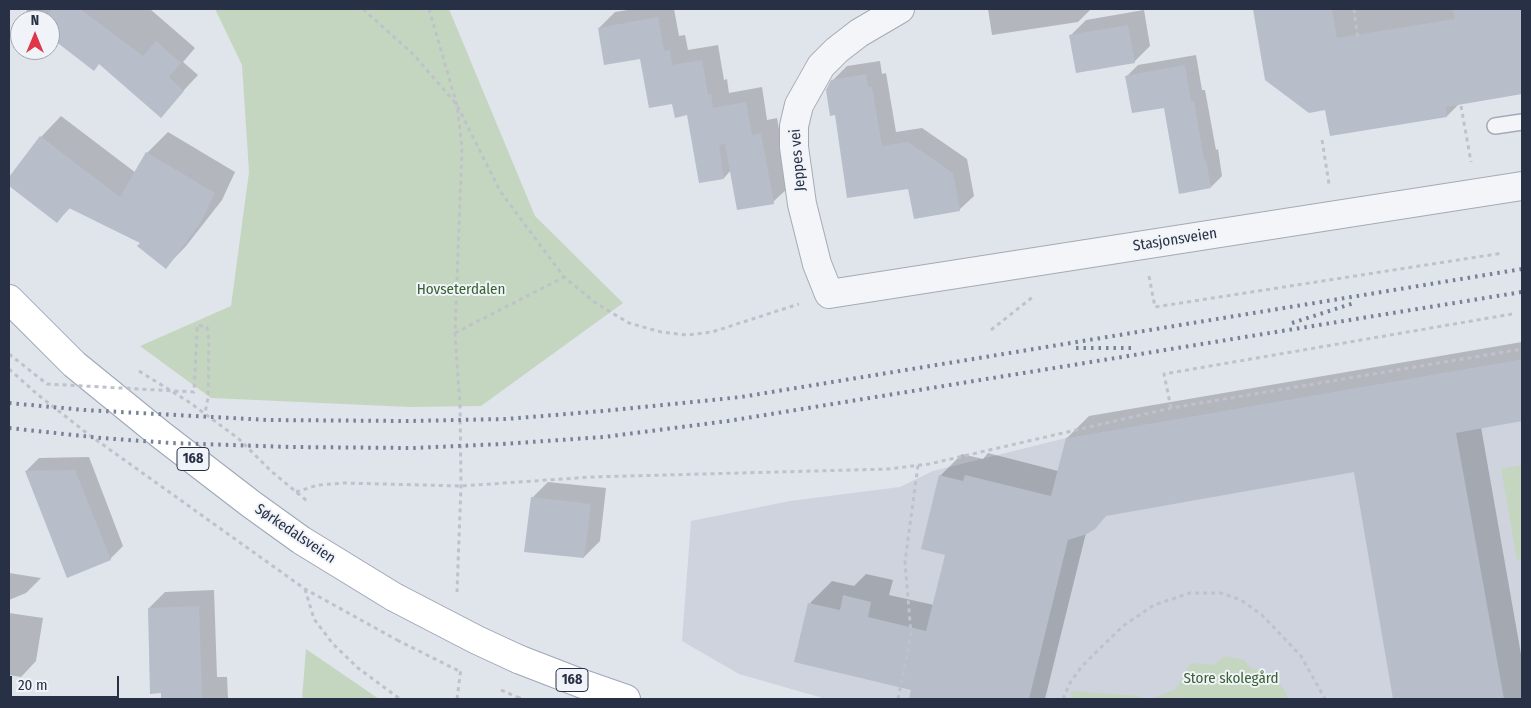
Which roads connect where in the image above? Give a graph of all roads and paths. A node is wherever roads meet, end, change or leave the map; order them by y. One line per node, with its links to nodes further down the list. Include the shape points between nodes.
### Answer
1 (362, 9): 6 (path, via 414,55)
2 (430, 9): 6 (path)
3 (900, 9): 18 (street, Jeppes vei, via 837,50 821,66 799,105 794,147 802,204)
4 (1354, 9): 5 (path)
5 (1358, 40)
6 (457, 105): 15 (path, via 500,192); 22 (path, via 462,148)
7 (1461, 106): 11 (path)
8 (1522, 122): 9 (lane)
9 (1496, 126)
10 (1322, 140): 13 (path)
11 (1472, 168)
12 (1522, 186): 18 (street, Stasjonsveien)
13 (1330, 191)
14 (1503, 253): 16 (path, via 1155,307)
15 (564, 277): 18 (path, via 597,304 629,323 660,332 687,335 712,332); 22 (path)
16 (1150, 279)
17 (1040, 292): 21 (path)
18 (828, 294)
19 (9, 299): 41 (main road, Sørkedalsveien / 168, bridge, via 74,364 160,434 301,540 394,597 477,640)
20 (1512, 314): 27 (path, via 1164,374)
21 (991, 330)
22 (454, 333): 30 (path, via 460,406)
23 (1522, 349): 27 (path)
24 (9, 354): 28 (path, bridge, via 46,384 194,392 197,325 207,327 208,398)
25 (9, 369): 33 (path, via 88,434)
26 (135, 369): 28 (path)
27 (1170, 408): 29 (path)
28 (205, 414): 31 (path, via 239,439)
29 (918, 465): 30 (path, via 879,469 592,477); 42 (path, via 905,562 911,634)
30 (461, 486): 31 (path, via 344,483 318,485); 34 (path)
31 (296, 492): 32 (path)
32 (311, 504)
33 (304, 589): 35 (path); 38 (path, via 314,618 333,644 358,668)
34 (457, 593)
35 (397, 640)
36 (461, 662): 39 (path)
37 (517, 697): 40 (path)
38 (400, 699)
39 (458, 699)
40 (522, 699)
41 (626, 699)
42 (898, 699)
43 (1063, 699): 44 (path, via 1082,666 1123,626 1154,605 1190,593 1221,593 1240,600 1262,616 1301,656)
44 (1325, 699)

